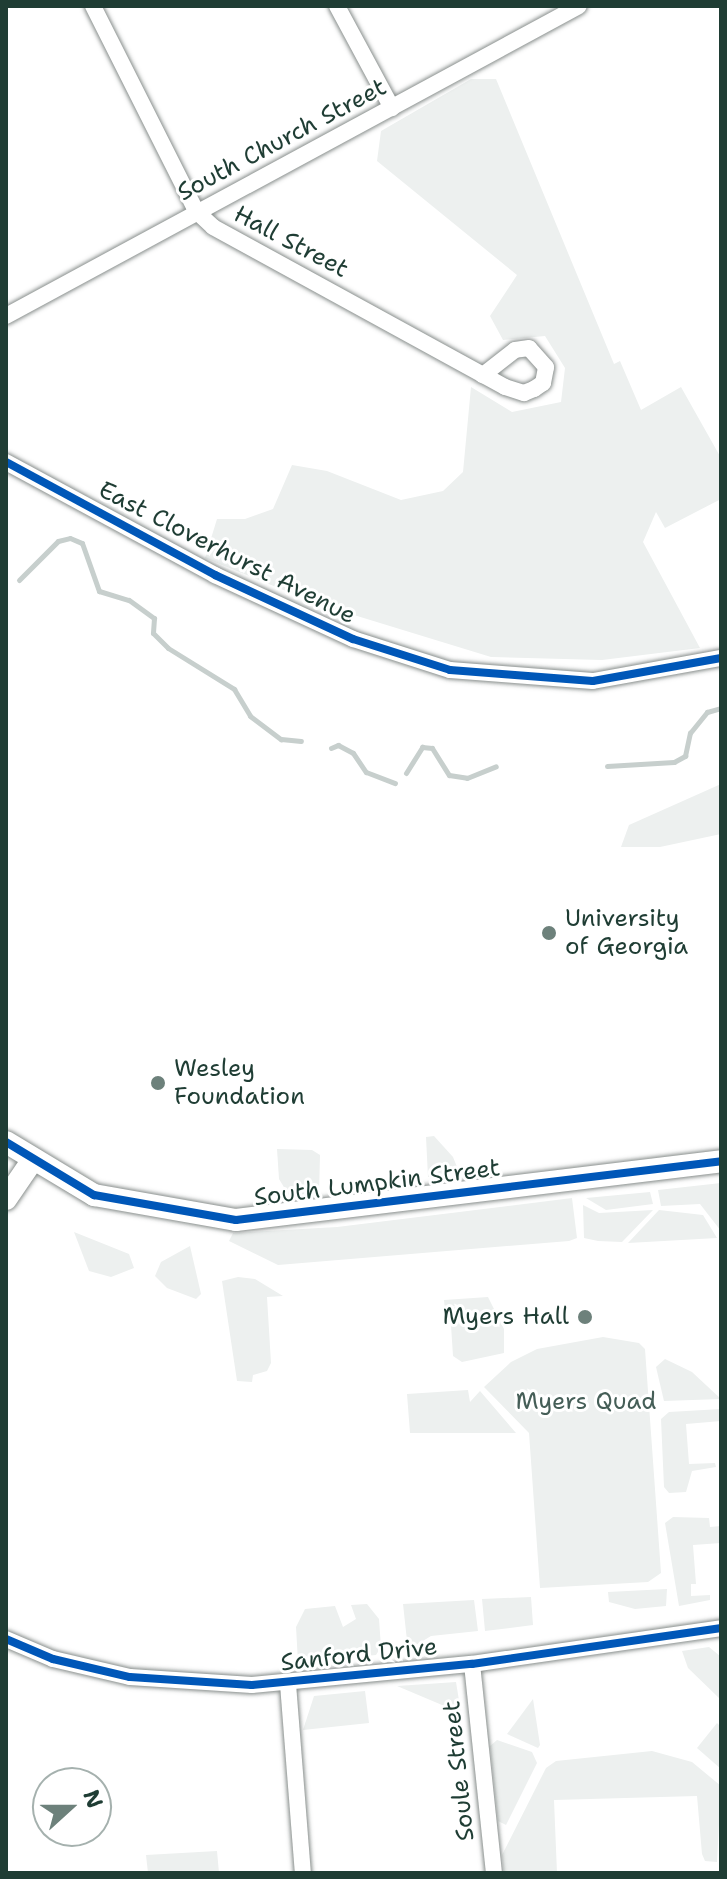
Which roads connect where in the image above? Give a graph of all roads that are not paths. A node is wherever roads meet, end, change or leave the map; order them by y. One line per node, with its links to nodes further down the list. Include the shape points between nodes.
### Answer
1 (93, 6): 5 (street, Hall Street)
2 (337, 6): 4 (street)
3 (579, 6): 4 (street, South Church Street)
4 (392, 108): 5 (street, South Church Street)
5 (196, 211): 6 (street, South Church Street); 7 (street, Hall Street, via 213,227)
6 (6, 316)
7 (483, 375)
8 (6, 462): 9 (street, East Cloverhurst Avenue, via 215,575 353,639 450,670 593,681)
9 (721, 658)
10 (6, 1142): 11 (main road, South Lumpkin Street)
11 (32, 1161): 12 (main road, South Lumpkin Street, via 94,1195 236,1220); 13 (main road)
12 (721, 1161)
13 (6, 1199)
14 (721, 1628): 16 (street, Sanford Drive)
15 (6, 1639): 17 (street, Sanford Drive, via 53,1659 130,1677 217,1685)
16 (472, 1664): 17 (street, Sanford Drive); 19 (street, Soule Street)
17 (288, 1684): 18 (street)
18 (303, 1873)
19 (494, 1873)

